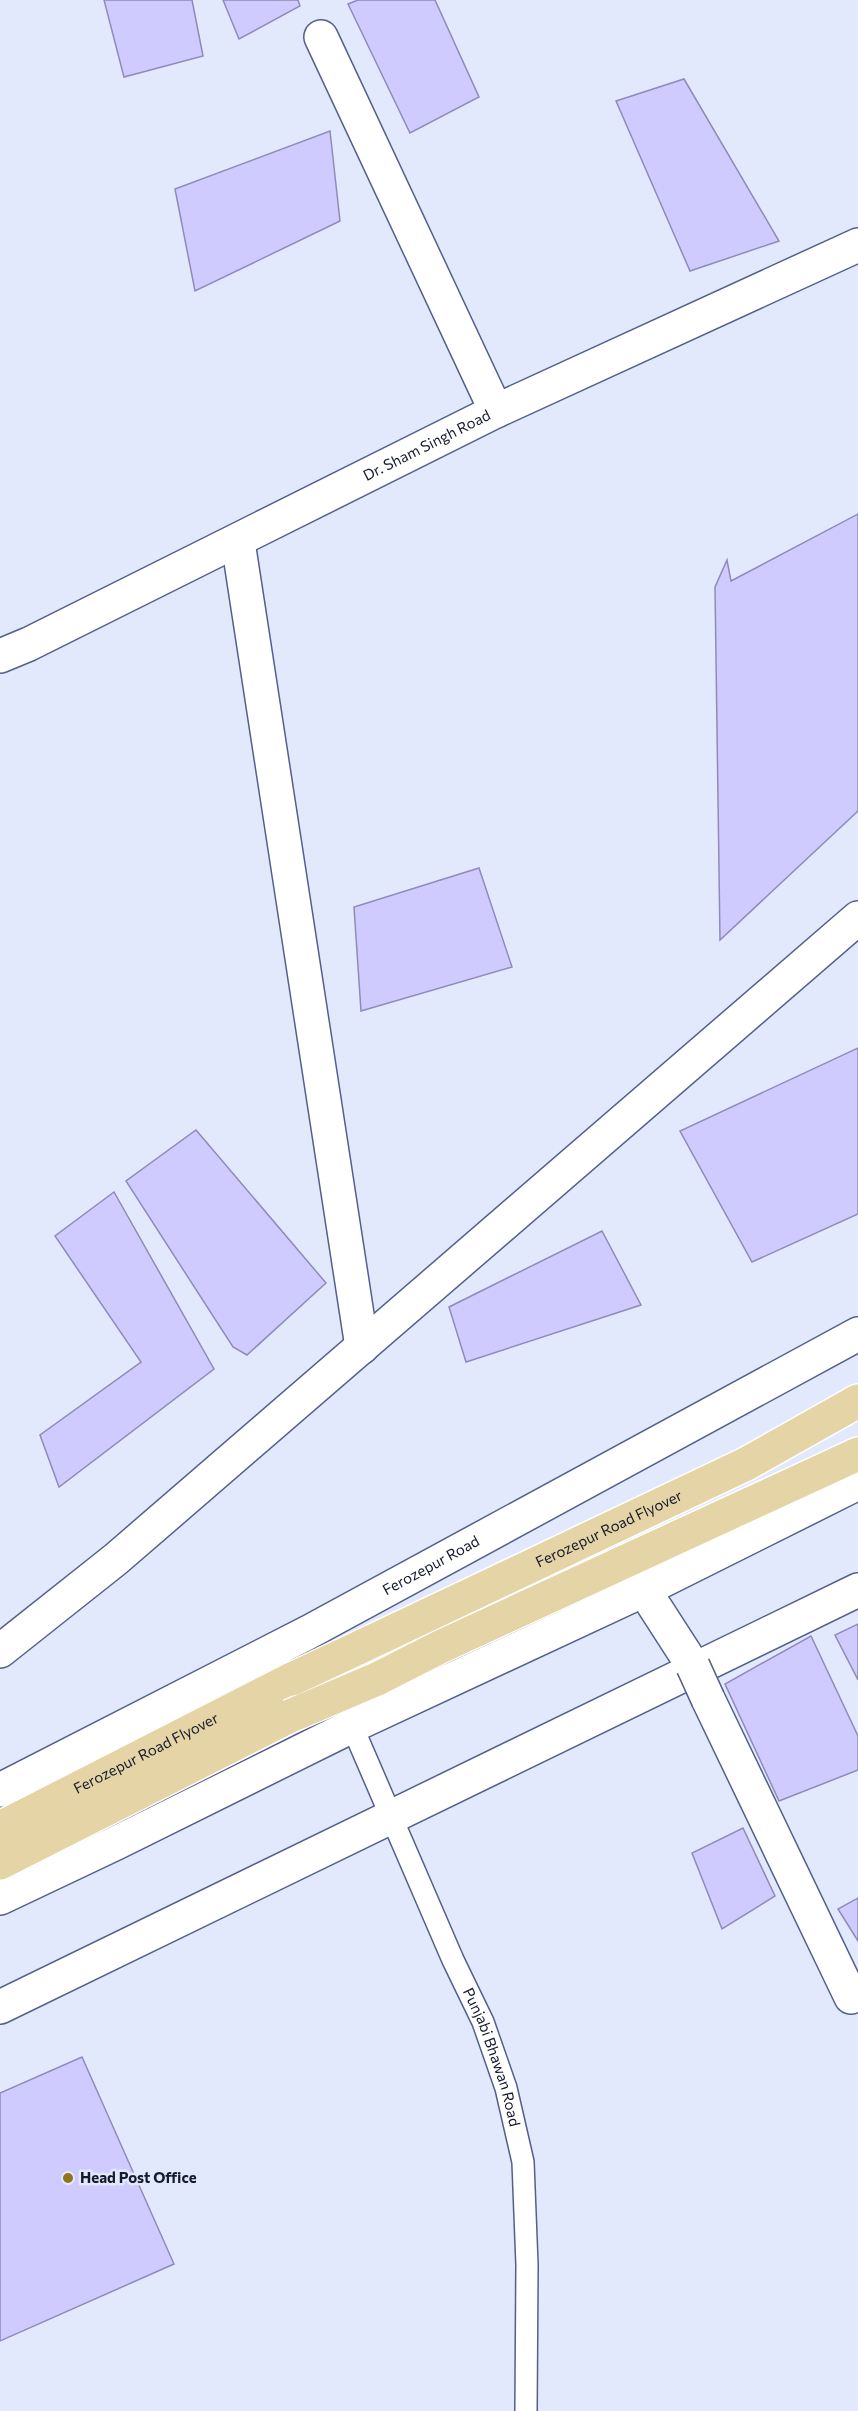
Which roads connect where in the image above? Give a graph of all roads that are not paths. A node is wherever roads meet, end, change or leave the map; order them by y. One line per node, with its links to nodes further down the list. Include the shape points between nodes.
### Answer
1 (321, 37): 3 (street)
2 (858, 245): 3 (street, Dr. Sham Singh Road)
3 (496, 411): 4 (street, Dr. Sham Singh Road)
4 (238, 542): 5 (street, Dr. Sham Singh Road); 8 (street)
5 (0, 656)
6 (858, 918): 8 (street)
7 (858, 1334): 14 (street, Ferozepur Road)
8 (362, 1347): 15 (street, via 116,1559)
9 (858, 1401): 19 (main road, Ferozepur Road Flyover, bridge, via 746,1464 292,1679)
10 (858, 1454): 20 (main road, Ferozepur Road Flyover, bridge, via 290,1716)
11 (858, 1483): 12 (street)
12 (644, 1590): 16 (street); 22 (street, bridge, via 693,1666)
13 (858, 1590): 18 (street)
14 (309, 1632): 16 (street); 17 (street, Ferozepur Road)
15 (0, 1651)
16 (352, 1726): 18 (lane, Punjabi Bhawan Road); 21 (street)
17 (0, 1790)
18 (389, 1816): 23 (street); 24 (lane, Punjabi Bhawan Road, via 483,2022 506,2088 523,2162)
19 (0, 1828)
20 (0, 1863)
21 (0, 1898)
22 (851, 1997)
23 (0, 2007)
24 (526, 2411)

